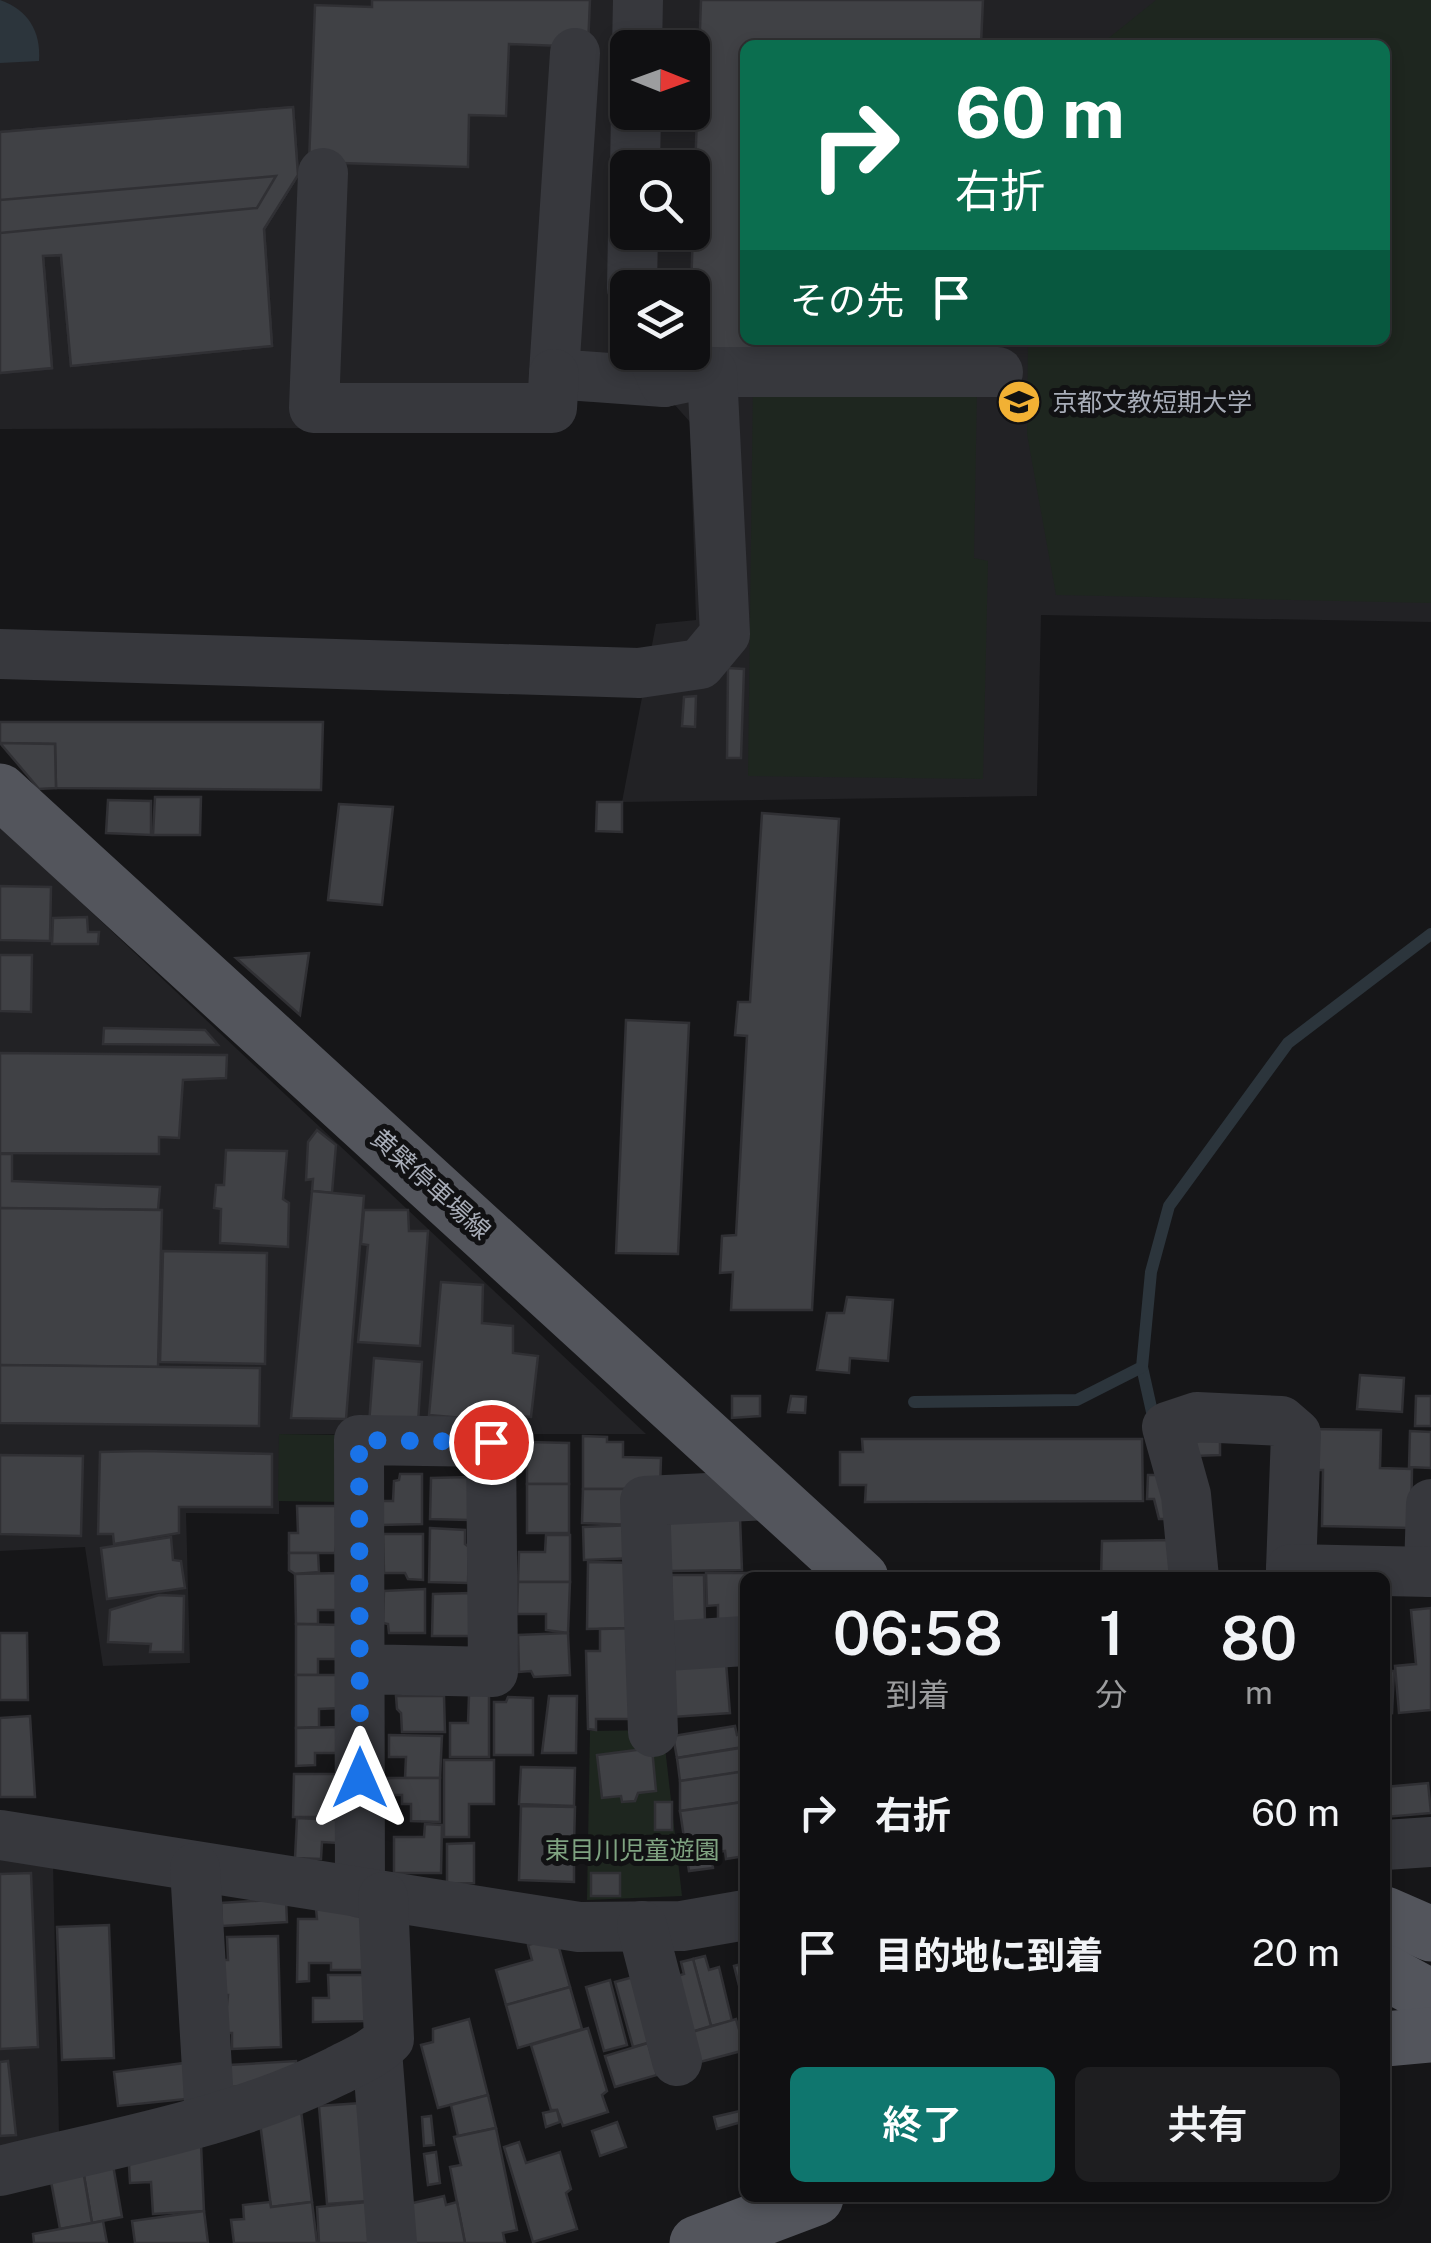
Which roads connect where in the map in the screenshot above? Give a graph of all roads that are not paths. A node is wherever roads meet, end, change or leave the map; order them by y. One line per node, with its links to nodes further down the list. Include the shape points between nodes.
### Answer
1 (638, 0): 2 (street)
2 (637, 30)
3 (575, 53): 9 (street)
4 (323, 173): 9 (street, via 314,408 552,408)
5 (710, 369): 8 (street)
6 (651, 370): 9 (street)
7 (675, 370): 10 (street, via 725,634 700,664 639,674)
8 (998, 372)
9 (554, 374)
10 (0, 654)
11 (0, 791): 12 (main road, 黄檗停車場線)
12 (771, 1495): 14 (main road, 黄檗停車場線); 20 (street, via 645,1501)
13 (1431, 1504): 18 (street)
14 (854, 1572)
15 (1193, 1572): 16 (street, via 1186,1495 1167,1428 1197,1417 1281,1421 1296,1434)
16 (1291, 1572)
17 (1390, 1572): 18 (street)
18 (1430, 1572)
19 (740, 1641): 20 (street)
20 (650, 1647): 22 (street)
21 (360, 1669): 21 (street, via 359,1440 491,1442 493,1672); 27 (street)
22 (652, 1732)
23 (0, 1835): 26 (street)
24 (1431, 1842): 25 (street)
25 (1390, 1846)
26 (195, 1868): 27 (street); 38 (street)
27 (366, 1883): 30 (street, via 579,1928); 36 (street, via 389,2039)
28 (740, 1916): 30 (street)
29 (1390, 1916): 31 (main road)
30 (642, 1926): 37 (street)
31 (1431, 1934)
32 (1390, 1975): 33 (main road)
33 (1431, 1997)
34 (1431, 2035): 35 (main road)
35 (1390, 2039)
36 (377, 2051): 38 (street, via 292,2093); 41 (street)
37 (677, 2062)
38 (210, 2118): 39 (street)
39 (0, 2171)
40 (805, 2202): 42 (main road)
41 (392, 2243)
42 (697, 2243)

